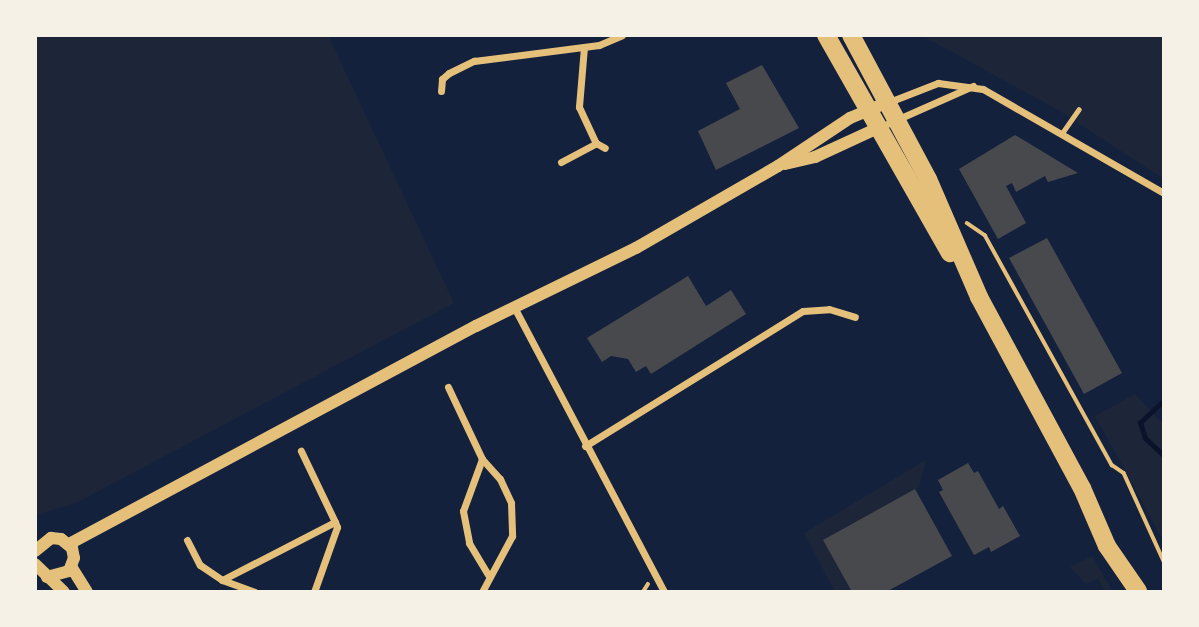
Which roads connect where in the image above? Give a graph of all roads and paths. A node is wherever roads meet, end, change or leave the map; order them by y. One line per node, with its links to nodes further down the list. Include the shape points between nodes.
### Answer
1 (622, 35): 4 (street)
2 (827, 35): 9 (main road)
3 (851, 35): 7 (main road)
4 (584, 47): 6 (street, via 474,61 442,79); 13 (street, via 579,107)
5 (973, 86): 7 (street, via 937,83); 10 (street); 12 (street)
6 (442, 91)
7 (888, 102): 9 (street); 10 (main road)
8 (1079, 109): 12 (lane)
9 (868, 110): 11 (main road); 16 (street)
10 (897, 120): 11 (street); 18 (main road)
11 (878, 128): 16 (street, via 815,157); 19 (main road)
12 (1062, 133): 17 (street)
13 (596, 143): 14 (street); 15 (street)
14 (605, 148)
15 (561, 162)
16 (778, 166): 20 (street, via 635,248)
17 (1164, 193)
18 (943, 212): 19 (main road); 30 (path, via 985,234 1112,465 1124,472)
19 (979, 297): 37 (main road, via 1082,488 1108,546)
20 (514, 307): 23 (street); 29 (street)
21 (855, 317): 23 (street, via 829,309 803,311)
22 (448, 387): 25 (street)
23 (585, 446): 44 (street)
24 (301, 451): 26 (street)
25 (482, 459): 33 (street, via 469,484 463,511 469,543); 33 (street, via 500,479 511,503 512,536)
26 (335, 522): 35 (street); 41 (street)
27 (187, 540): 35 (street, via 200,565)
28 (37, 544): 29 (street, via 56,537)
29 (69, 544): 32 (street, via 74,553)
30 (1164, 561)
31 (35, 565): 34 (street)
32 (72, 568): 34 (street, via 61,577); 39 (street)
33 (488, 575): 42 (street)
34 (47, 577): 38 (street)
35 (222, 580): 40 (street)
36 (643, 586): 43 (path)
37 (1139, 591)
38 (64, 592)
39 (87, 592)
40 (254, 592)
41 (314, 592)
42 (482, 592)
43 (643, 592)
44 (664, 592)

